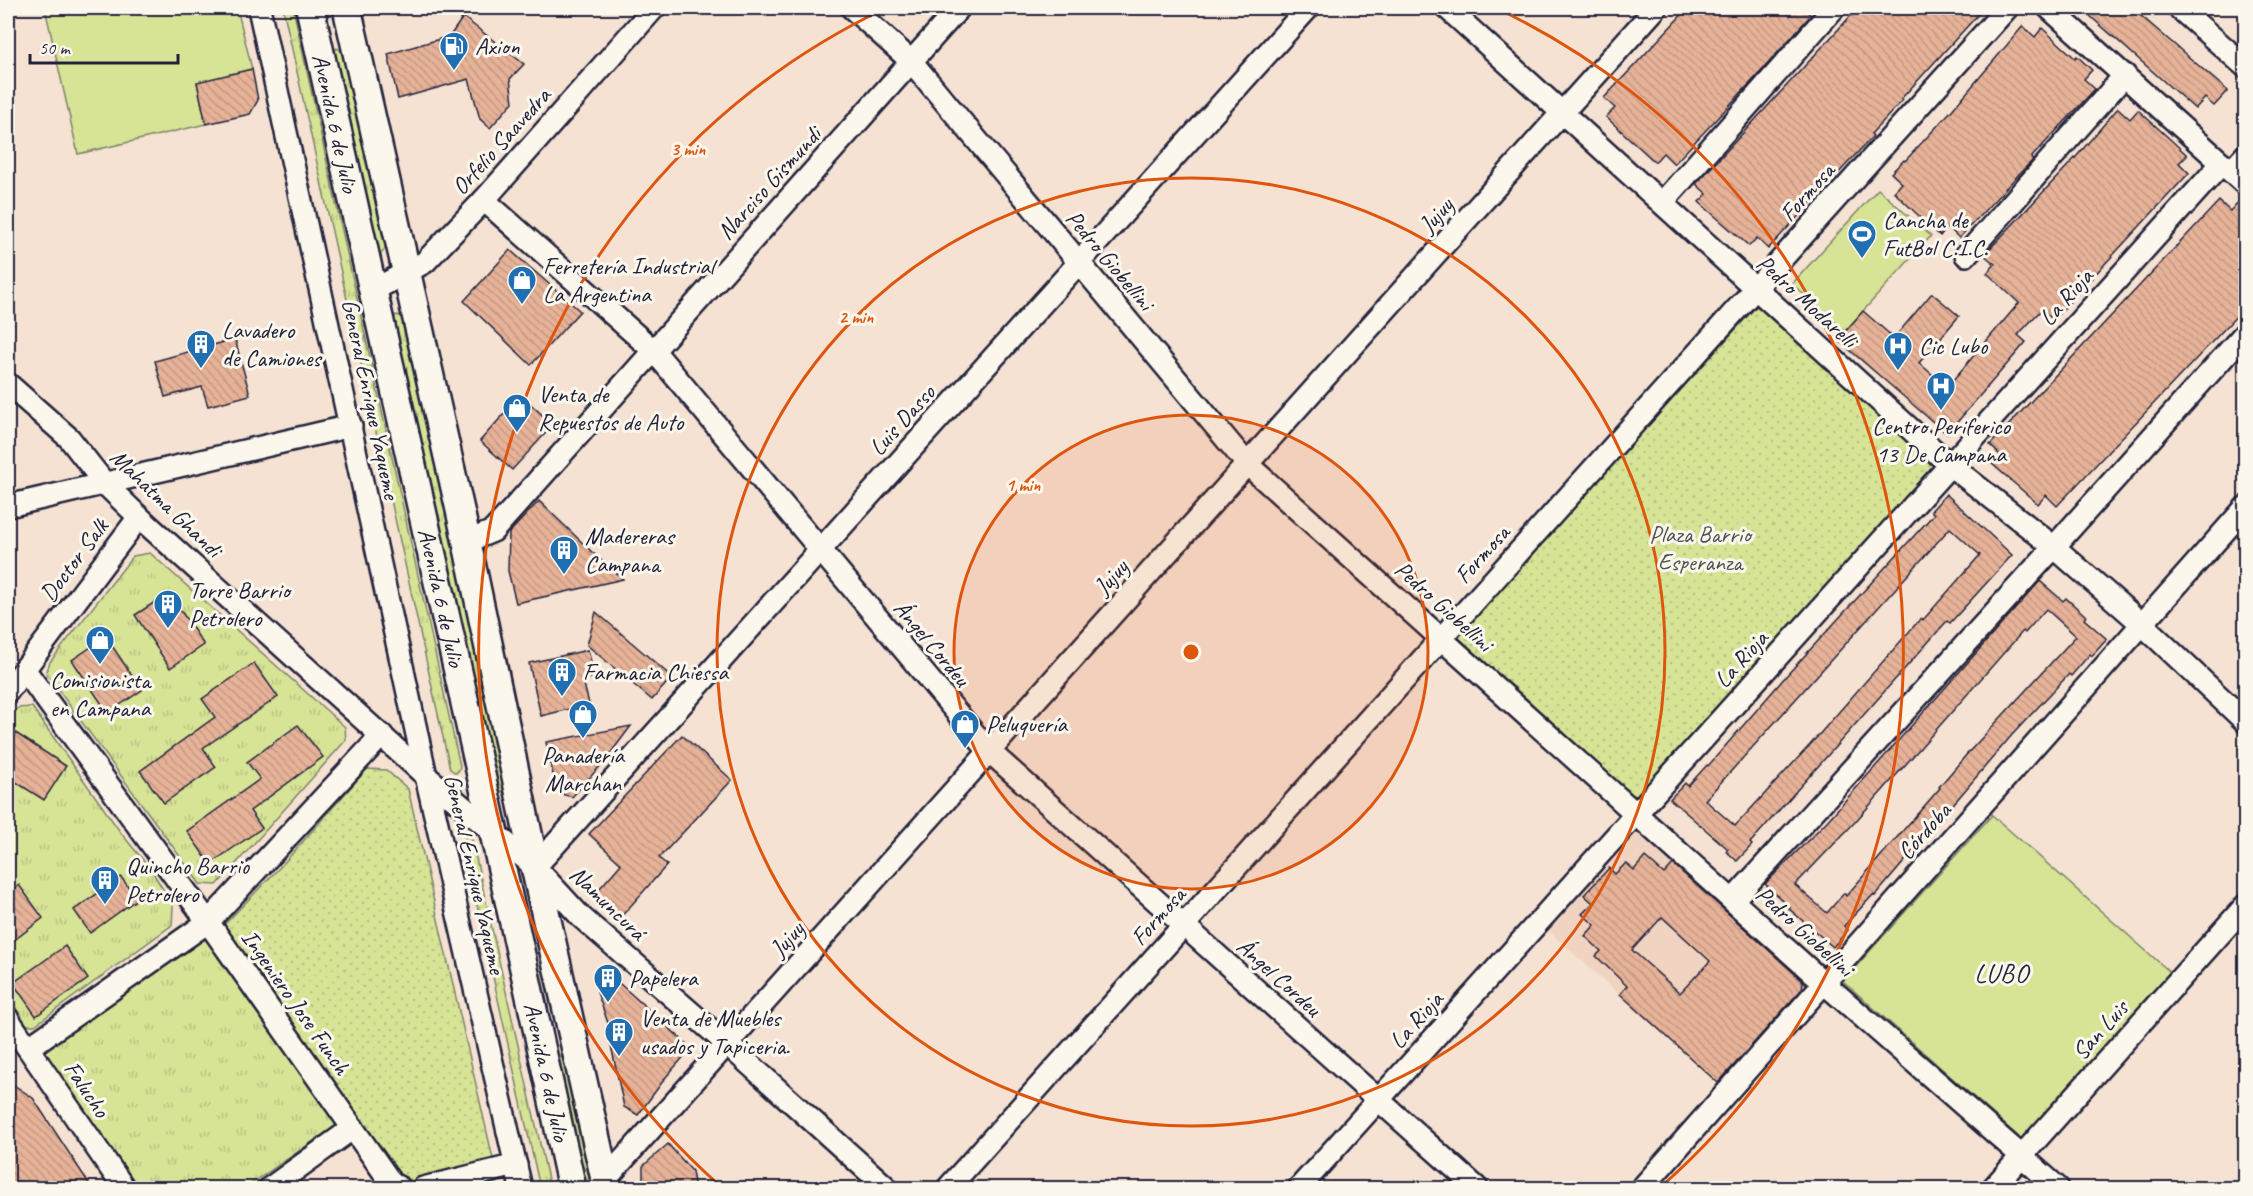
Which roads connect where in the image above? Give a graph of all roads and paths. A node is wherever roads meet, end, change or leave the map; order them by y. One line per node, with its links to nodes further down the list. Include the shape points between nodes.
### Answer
1 (259, 8): 30 (street, General Enrique Yaqueme)
2 (311, 8): 26 (main road, Avenida 6 de Julio)
3 (347, 8): 24 (main road, Avenida 6 de Julio)
4 (654, 8): 20 (street, Orfelio Saavedra)
5 (852, 8): 14 (street, Pedro Giobellini)
6 (958, 8): 14 (street, Narciso Gismundi)
7 (1308, 8): 23 (street, Luis Dasso)
8 (1447, 8): 17 (street, Pedro Modarelli)
9 (1656, 8): 17 (street, Jujuy)
10 (1834, 8): 21 (street)
11 (2007, 8): 25 (street, Formosa)
12 (2049, 8): 16 (street)
13 (2180, 8): 15 (street)
14 (911, 61): 23 (street, Pedro Giobellini); 28 (street, Narciso Gismundi)
15 (2244, 62)
16 (2125, 75): 19 (street); 22 (street)
17 (1562, 112): 21 (street, Pedro Modarelli); 31 (street, Jujuy)
18 (2246, 155): 19 (street, La Rioja)
19 (2233, 173): 32 (street, La Rioja)
20 (484, 200): 24 (street, Orfelio Saavedra, via 425,262); 28 (street, Ángel Cordeu)
21 (1662, 202): 25 (street, Pedro Modarelli)
22 (1966, 255)
23 (1079, 262): 31 (street, Pedro Giobellini); 39 (street, Luis Dasso)
24 (406, 273): 26 (street, Orfelio Saavedra); 37 (main road, Avenida 6 de Julio)
25 (1755, 288): 32 (street, Pedro Modarelli); 41 (street, Formosa)
26 (372, 291): 49 (main road, Avenida 6 de Julio)
27 (2246, 332): 38 (street)
28 (654, 351): 37 (street, Narciso Gismundi, via 493,531); 39 (street, Ángel Cordeu)
29 (8, 384): 33 (street, Mahatma Ghandi, via 69,438)
30 (351, 426): 33 (street); 47 (street, General Enrique Yaqueme)
31 (1247, 464): 41 (street, Pedro Giobellini); 46 (street, Jujuy)
32 (1950, 465): 38 (street, Pedro Modarelli); 48 (street, La Rioja)
33 (105, 484): 34 (street); 36 (street, Mahatma Ghandi)
34 (8, 506)
35 (2246, 507): 40 (street, Córdoba)
36 (138, 517): 42 (street, Doctor Salk); 45 (street, Mahatma Ghandi)
37 (466, 542): 50 (main road, Avenida 6 de Julio)
38 (2054, 547): 40 (street, Pedro Modarelli); 51 (street)
39 (820, 550): 46 (street, Ángel Cordeu); 50 (street, Luis Dasso)
40 (2142, 624): 44 (street, Pedro Modarelli); 55 (street, Córdoba)
41 (1441, 638): 48 (street, Pedro Giobellini); 54 (street, Formosa)
42 (24, 669): 43 (street, Doctor Salk); 53 (street, Ingeniero Jose Funch)
43 (8, 691)
44 (2246, 722)
45 (382, 735): 47 (street, Mahatma Ghandi); 53 (street)
46 (990, 751): 54 (street, Ángel Cordeu); 57 (street, Jujuy)
47 (426, 776): 49 (street, Namuncurá); 62 (street, General Enrique Yaqueme)
48 (1636, 813): 51 (street, Pedro Giobellini); 59 (street, La Rioja)
49 (495, 833): 50 (street, Namuncurá); 69 (main road, Avenida 6 de Julio)
50 (535, 867): 57 (street, Namuncurá, via 580,917); 63 (main road, Avenida 6 de Julio)
51 (1733, 900): 55 (street, Pedro Giobellini)
52 (2246, 905): 61 (street, San Luis)
53 (208, 922): 58 (street); 60 (street, Ingeniero Jose Funch)
54 (1184, 926): 59 (street, Ángel Cordeu); 71 (street, Formosa)
55 (1824, 983): 61 (street, Pedro Giobellini); 74 (street, Córdoba)
56 (8, 1019): 58 (street, Falucho)
57 (727, 1044): 63 (street, Jujuy); 70 (street, Namuncurá)
58 (28, 1048): 64 (street, Falucho)
59 (1378, 1100): 72 (street, La Rioja); 73 (street, Ángel Cordeu)
60 (353, 1128): 65 (street); 66 (street, Ingeniero Jose Funch, via 393,1184)
61 (2022, 1156): 75 (street, San Luis); 76 (street, Pedro Giobellini)
62 (516, 1165): 67 (street); 68 (street, General Enrique Yaqueme)
63 (606, 1184)
64 (124, 1188)
65 (270, 1188)
66 (400, 1188)
67 (423, 1188)
68 (522, 1188)
69 (572, 1188)
70 (887, 1188)
71 (948, 1188)
72 (1299, 1188)
73 (1477, 1188)
74 (1641, 1188)
75 (1993, 1188)
76 (2058, 1188)

